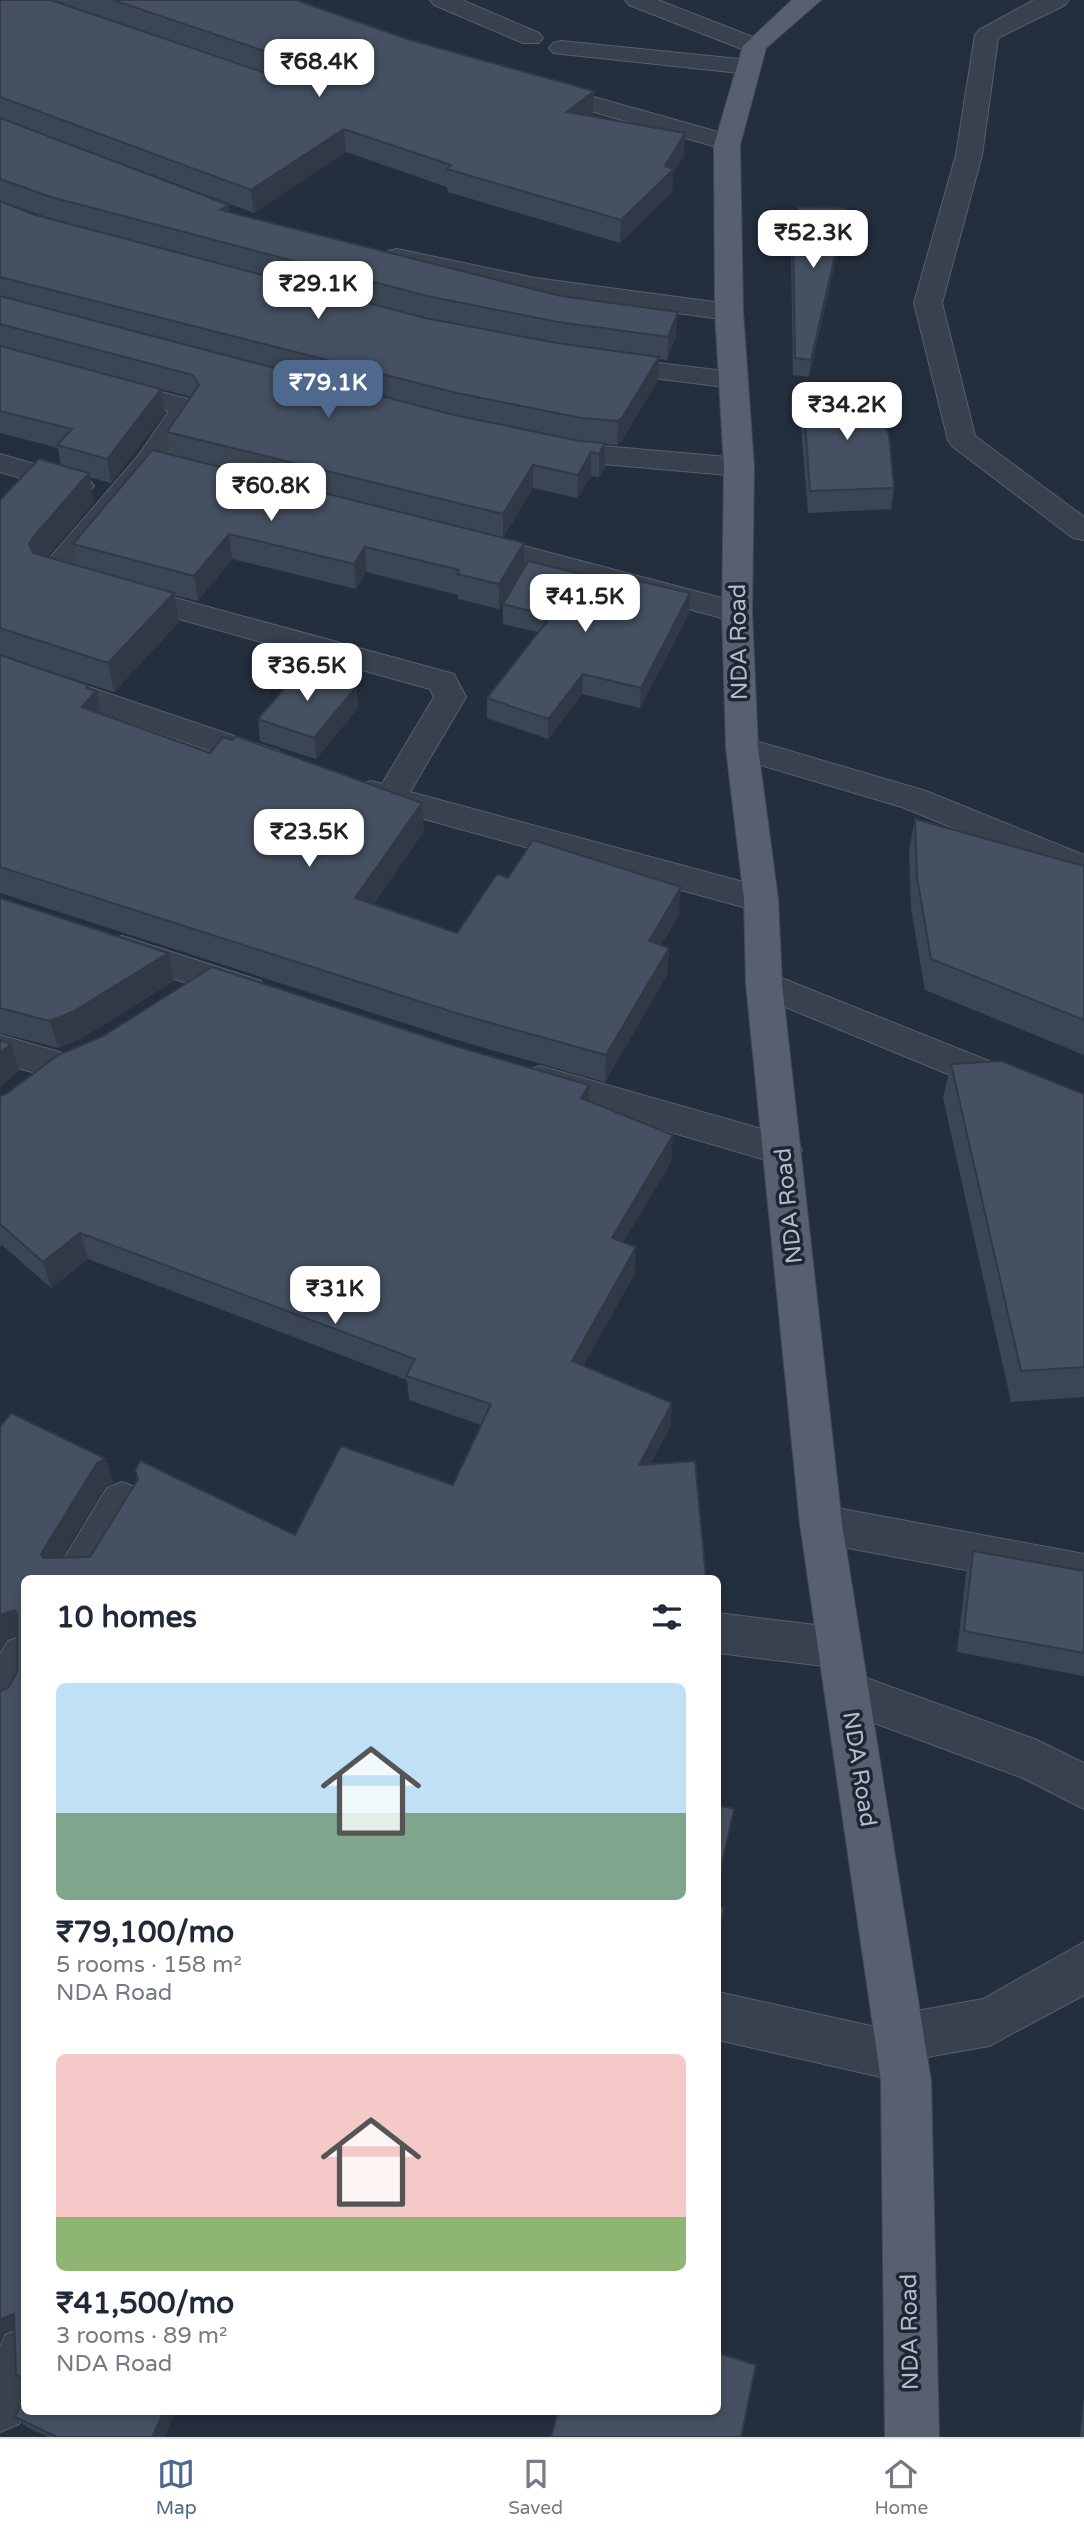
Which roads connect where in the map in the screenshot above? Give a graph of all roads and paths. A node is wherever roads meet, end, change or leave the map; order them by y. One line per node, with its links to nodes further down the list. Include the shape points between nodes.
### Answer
1 (442, 0): 5 (street)
2 (637, 0): 7 (street)
3 (809, 0): 7 (main road, NDA Road, via 792,10)
4 (1058, 0): 19 (street, via 987,35 970,155 928,303 962,440)
5 (531, 38)
6 (561, 48): 7 (street)
7 (752, 57): 9 (main road, NDA Road)
8 (527, 85): 9 (street)
9 (727, 142): 11 (main road, NDA Road)
10 (379, 253): 11 (street, via 535,286)
11 (729, 312): 13 (main road, NDA Road)
12 (585, 361): 13 (street)
13 (733, 380): 17 (main road, NDA Road)
14 (90, 381): 18 (street, via 186,407 161,465)
15 (530, 443): 17 (street, via 580,453)
16 (0, 463): 18 (street)
17 (739, 467): 21 (main road, NDA Road)
18 (118, 497): 26 (street, via 53,574 443,682 450,696)
19 (1084, 531)
20 (453, 537): 21 (street)
21 (737, 612): 23 (main road, NDA Road)
22 (0, 668): 24 (street)
23 (742, 748): 27 (street, via 914,799); 28 (main road, NDA Road)
24 (290, 767)
25 (343, 785): 26 (street)
26 (390, 798): 28 (street)
27 (1084, 869)
28 (761, 900): 31 (main road, NDA Road)
29 (89, 938): 30 (street)
30 (211, 978): 32 (street); 33 (street)
31 (764, 984): 39 (street); 40 (main road, NDA Road)
32 (276, 999)
33 (175, 1001)
34 (0, 1049): 36 (street)
35 (95, 1051): 36 (street)
36 (60, 1066): 38 (street)
37 (509, 1072): 40 (street)
38 (20, 1093)
39 (1084, 1115)
40 (783, 1150): 42 (main road, NDA Road)
41 (122, 1501): 44 (street)
42 (821, 1524): 43 (street); 46 (main road, NDA Road)
43 (1084, 1573)
44 (75, 1575)
45 (721, 1633): 46 (street)
46 (840, 1648): 48 (main road, NDA Road)
47 (21, 1660): 49 (street)
48 (847, 1692): 50 (street, via 956,1730); 53 (main road, NDA Road)
49 (0, 1693)
50 (1082, 1784)
51 (1084, 1966): 53 (street, via 989,2022)
52 (721, 2017): 53 (street)
53 (902, 2048): 56 (main road, NDA Road)
54 (21, 2360): 55 (street)
55 (0, 2404)
56 (912, 2437)

